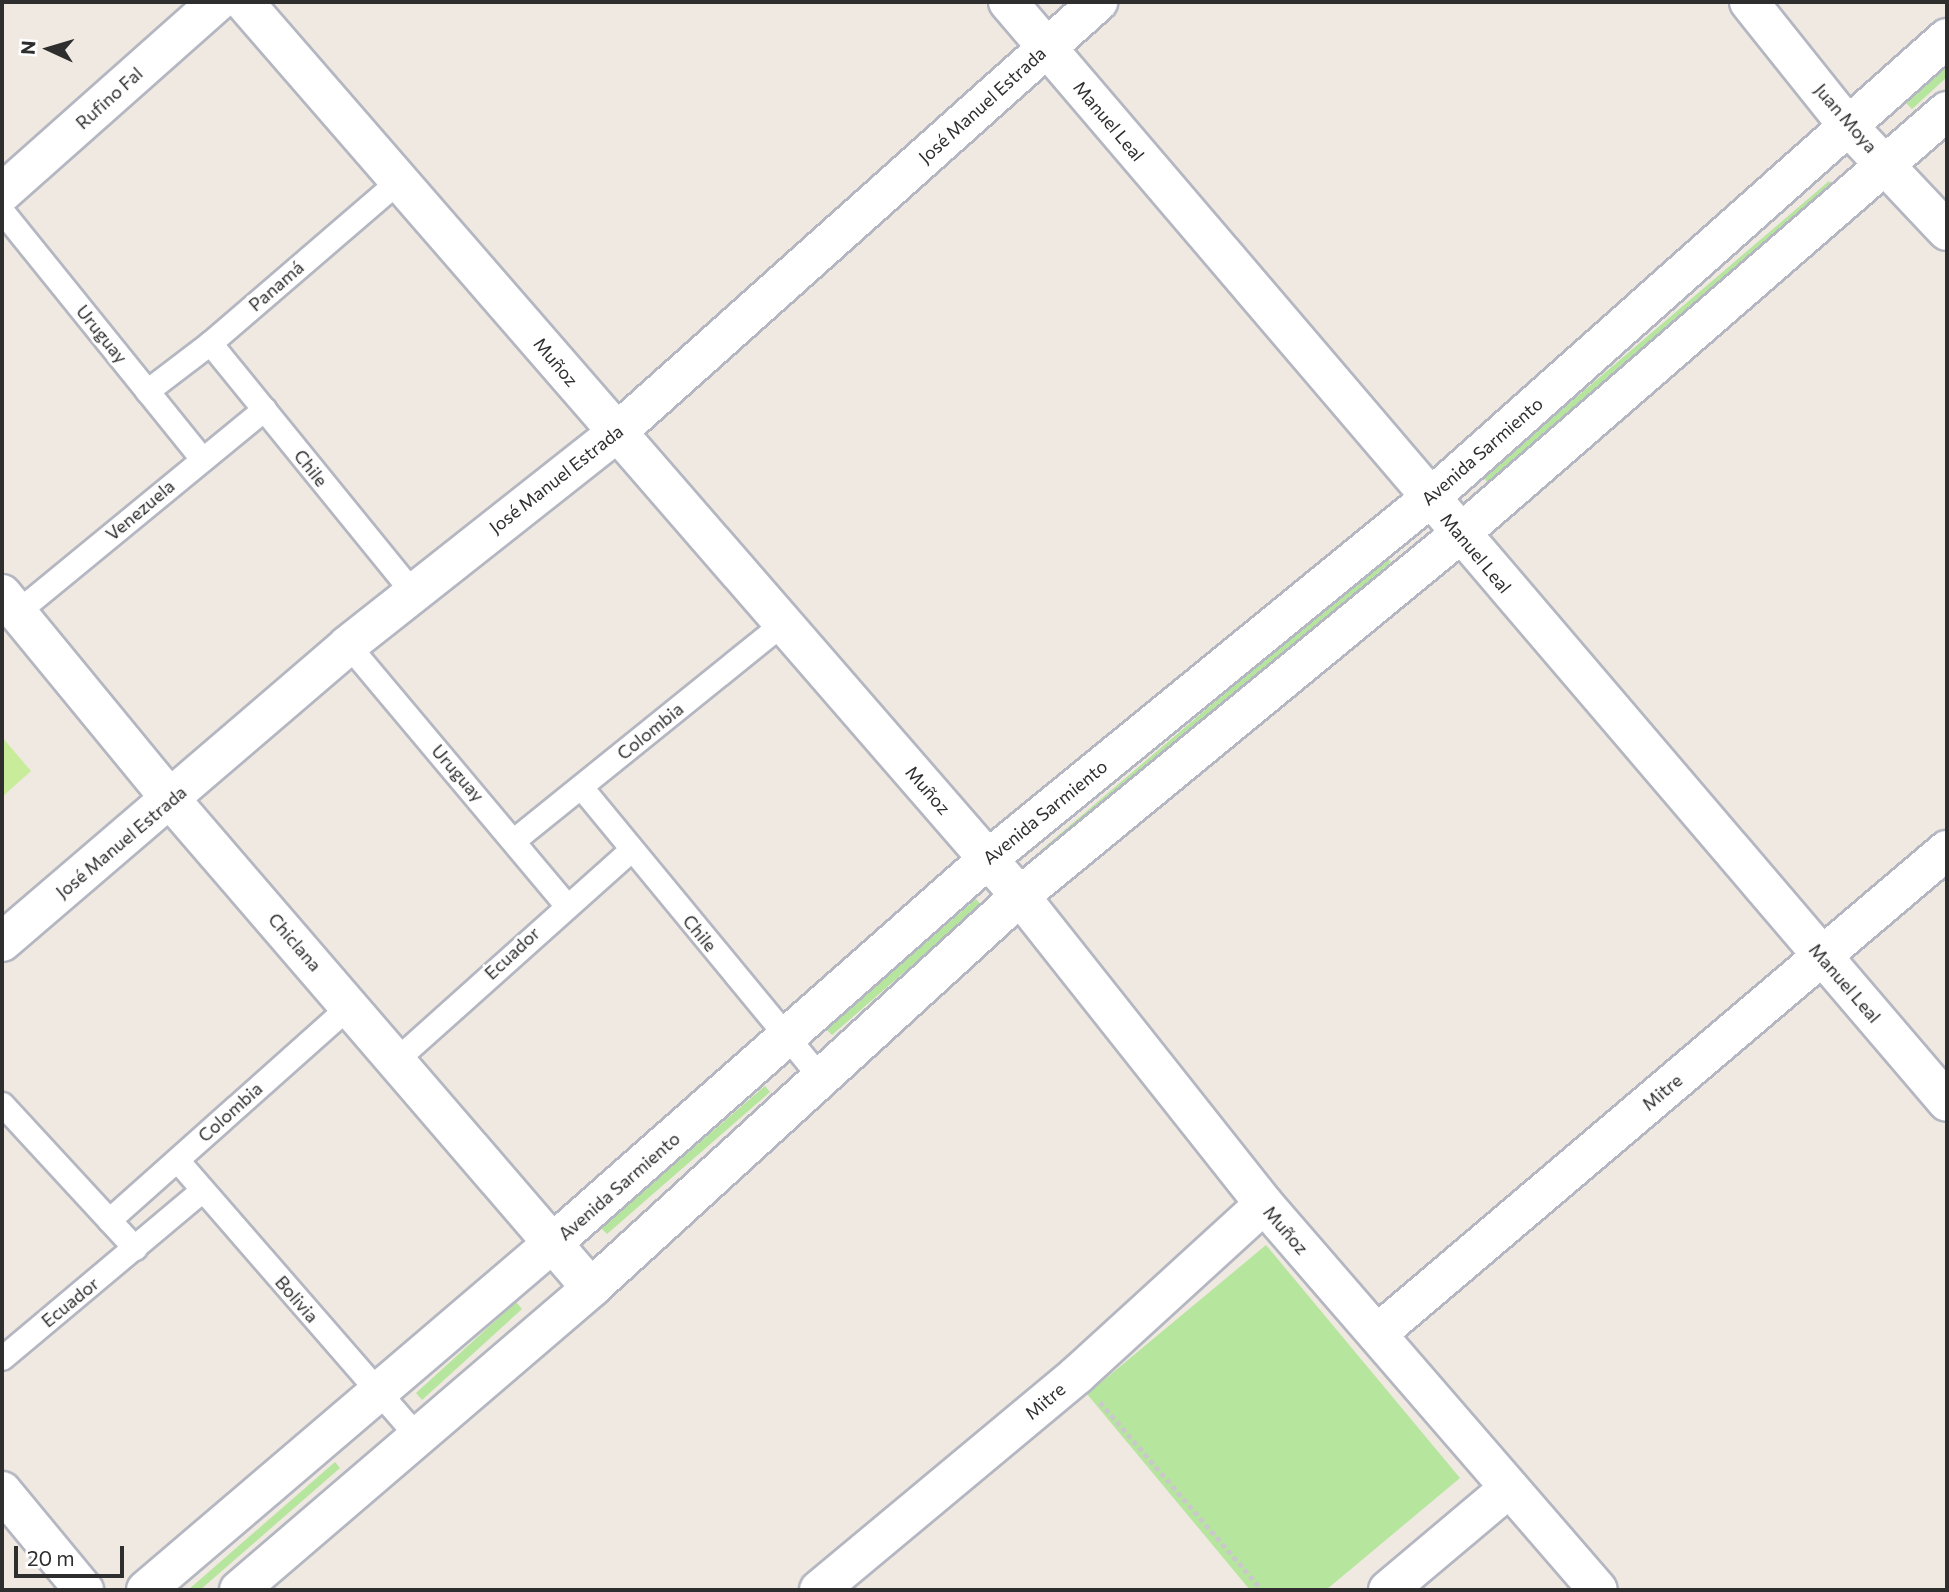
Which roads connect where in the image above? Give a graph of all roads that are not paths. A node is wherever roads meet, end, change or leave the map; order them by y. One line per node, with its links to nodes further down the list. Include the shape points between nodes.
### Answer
1 (217, 2): 12 (street, Rufino Fal)
2 (244, 2): 11 (street, Muñoz)
3 (1008, 2): 7 (street, Manuel Leal)
4 (1098, 2): 7 (street, José Manuel Estrada)
5 (1749, 2): 9 (street, Juan Moya)
6 (1947, 38): 9 (street, Avenida Sarmiento)
7 (1046, 47): 18 (street, José Manuel Estrada); 20 (street, Manuel Leal)
8 (1947, 111): 10 (street)
9 (1849, 125): 10 (street, Juan Moya); 20 (street, Avenida Sarmiento)
10 (1888, 166): 14 (street, Juan Moya); 21 (street)
11 (402, 178): 15 (lane, Panamá); 18 (street, Muñoz)
12 (2, 193)
13 (2, 211): 16 (lane, Uruguay)
14 (1947, 231)
15 (210, 343): 16 (lane, Panamá); 17 (lane, Chile)
16 (148, 391): 19 (lane, Uruguay)
17 (264, 409): 19 (lane, Venezuela); 22 (lane, Chile)
18 (616, 433): 22 (street, José Manuel Estrada); 24 (street, Muñoz)
19 (201, 458): 23 (lane, Venezuela)
20 (1430, 498): 21 (street, Manuel Leal); 31 (street, Avenida Sarmiento)
21 (1460, 534): 32 (street); 35 (street, Manuel Leal)
22 (413, 593): 25 (street, José Manuel Estrada)
23 (9, 603): 27 (street, Chiclana)
24 (784, 622): 26 (lane, Colombia); 31 (street, Muñoz)
25 (348, 645): 27 (street, José Manuel Estrada); 28 (lane, Uruguay)
26 (581, 787): 28 (lane, Colombia); 30 (lane, Chile)
27 (171, 800): 34 (street, José Manuel Estrada); 36 (street, Chiclana)
28 (514, 840): 33 (lane, Uruguay)
29 (1947, 850): 35 (street, Mitre)
30 (630, 851): 33 (lane, Ecuador); 37 (lane, Chile)
31 (988, 859): 32 (street, Muñoz); 37 (street, Avenida Sarmiento)
32 (1020, 896): 39 (street); 44 (street, Muñoz)
33 (565, 904): 38 (lane, Ecuador)
34 (2, 942)
35 (1822, 956): 40 (street, Manuel Leal); 49 (street, Mitre)
36 (350, 1005): 38 (street, Chiclana); 42 (lane, Colombia)
37 (788, 1037): 39 (lane, Chile); 46 (street, Avenida Sarmiento)
38 (397, 1059): 46 (street, Chiclana)
39 (821, 1078): 48 (street)
40 (1947, 1102)
41 (2, 1104): 45 (lane)
42 (177, 1160): 43 (lane, Bolivia); 45 (lane, Colombia)
43 (201, 1191): 47 (lane, Ecuador); 51 (lane, Bolivia)
44 (1264, 1204): 49 (street, Muñoz); 58 (street, Mitre, via 1077,1375)
45 (109, 1220): 47 (lane)
46 (555, 1241): 48 (street, Chiclana); 51 (street, Avenida Sarmiento)
47 (135, 1248): 50 (lane, Ecuador)
48 (590, 1288): 52 (street)
49 (1377, 1334): 53 (street, Muñoz)
50 (2, 1358)
51 (379, 1393): 52 (lane, Bolivia); 56 (street, Avenida Sarmiento)
52 (418, 1436): 57 (street)
53 (1509, 1488): 59 (street); 60 (street, Muñoz)
54 (2, 1491): 55 (street)
55 (84, 1590)
56 (146, 1590)
57 (239, 1590)
58 (819, 1590)
59 (1388, 1590)
60 (1598, 1590)

